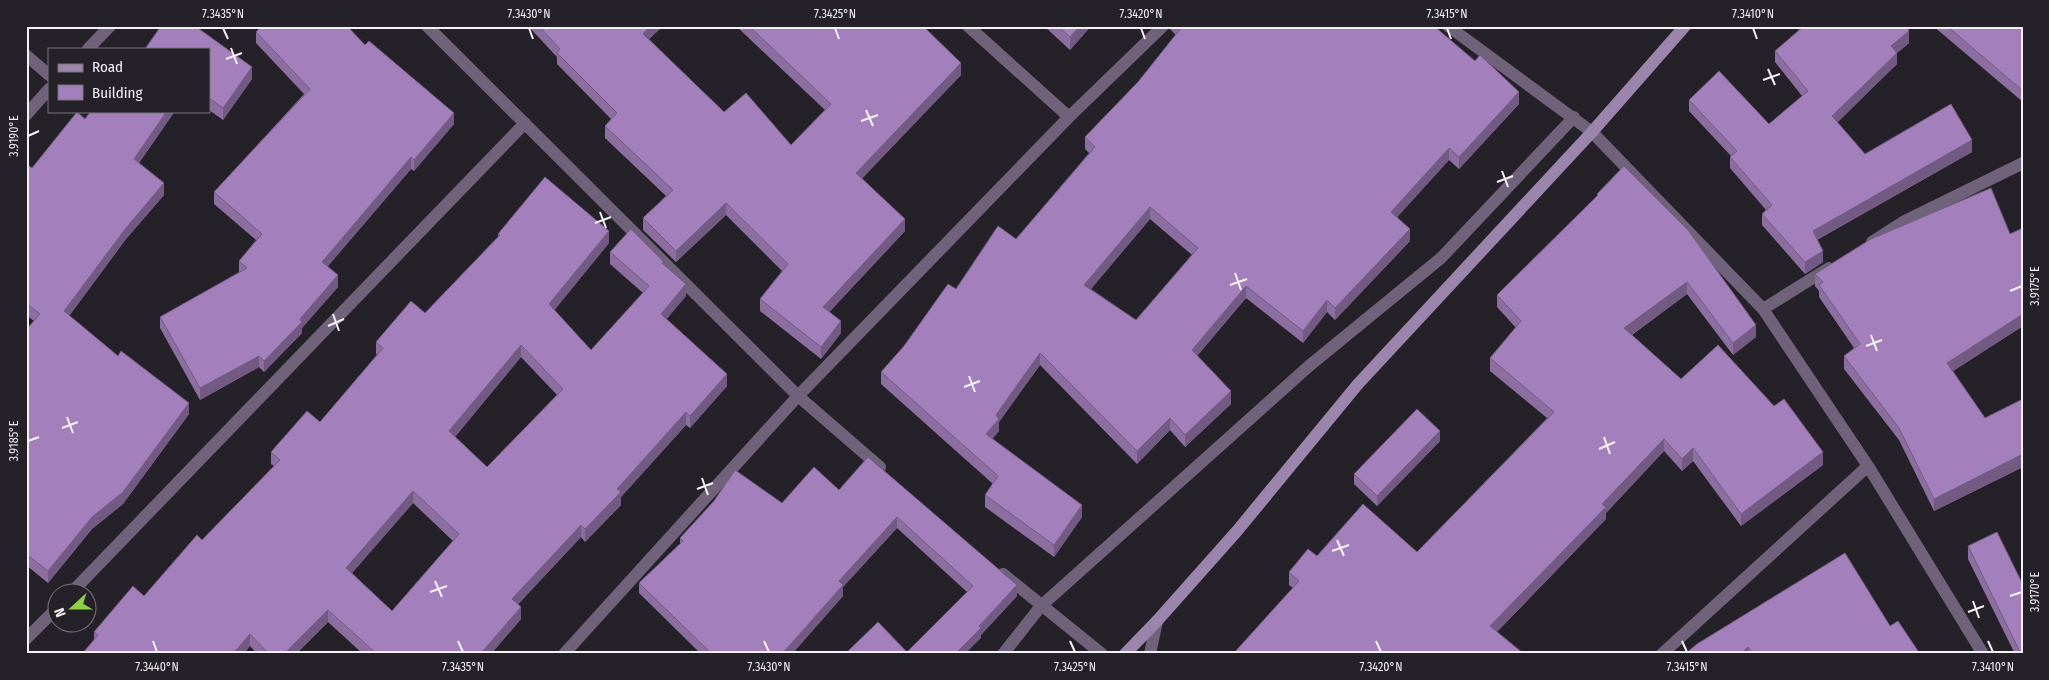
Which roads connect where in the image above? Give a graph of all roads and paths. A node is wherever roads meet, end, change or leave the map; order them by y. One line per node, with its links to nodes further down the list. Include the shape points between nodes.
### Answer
1 (110, 26): 7 (street)
2 (427, 26): 14 (street)
3 (968, 26): 12 (street)
4 (1163, 26): 12 (street)
5 (1448, 26): 13 (street)
6 (1685, 26): 15 (main road)
7 (89, 48)
8 (26, 55): 9 (street)
9 (48, 74)
10 (48, 90): 11 (street)
11 (26, 114)
12 (1069, 117): 20 (street)
13 (1574, 117): 15 (street); 25 (street, via 1441,258 1309,366)
14 (525, 124): 20 (street); 24 (street)
15 (1592, 132): 19 (street); 27 (main road, via 1358,384 1237,531)
16 (2023, 163): 17 (street, via 1903,222)
17 (1862, 248)
18 (1837, 263): 19 (street)
19 (1764, 309): 21 (street)
20 (798, 396): 22 (street); 29 (street)
21 (1868, 466): 34 (street); 35 (street)
22 (894, 479)
23 (997, 568): 25 (street)
24 (82, 582)
25 (1041, 606): 30 (street); 31 (street)
26 (48, 617): 28 (street)
27 (1157, 621): 32 (main road); 33 (street)
28 (26, 640)
29 (564, 654)
30 (1003, 654)
31 (1102, 654)
32 (1125, 654)
33 (1150, 654)
34 (1662, 654)
35 (1983, 654)

